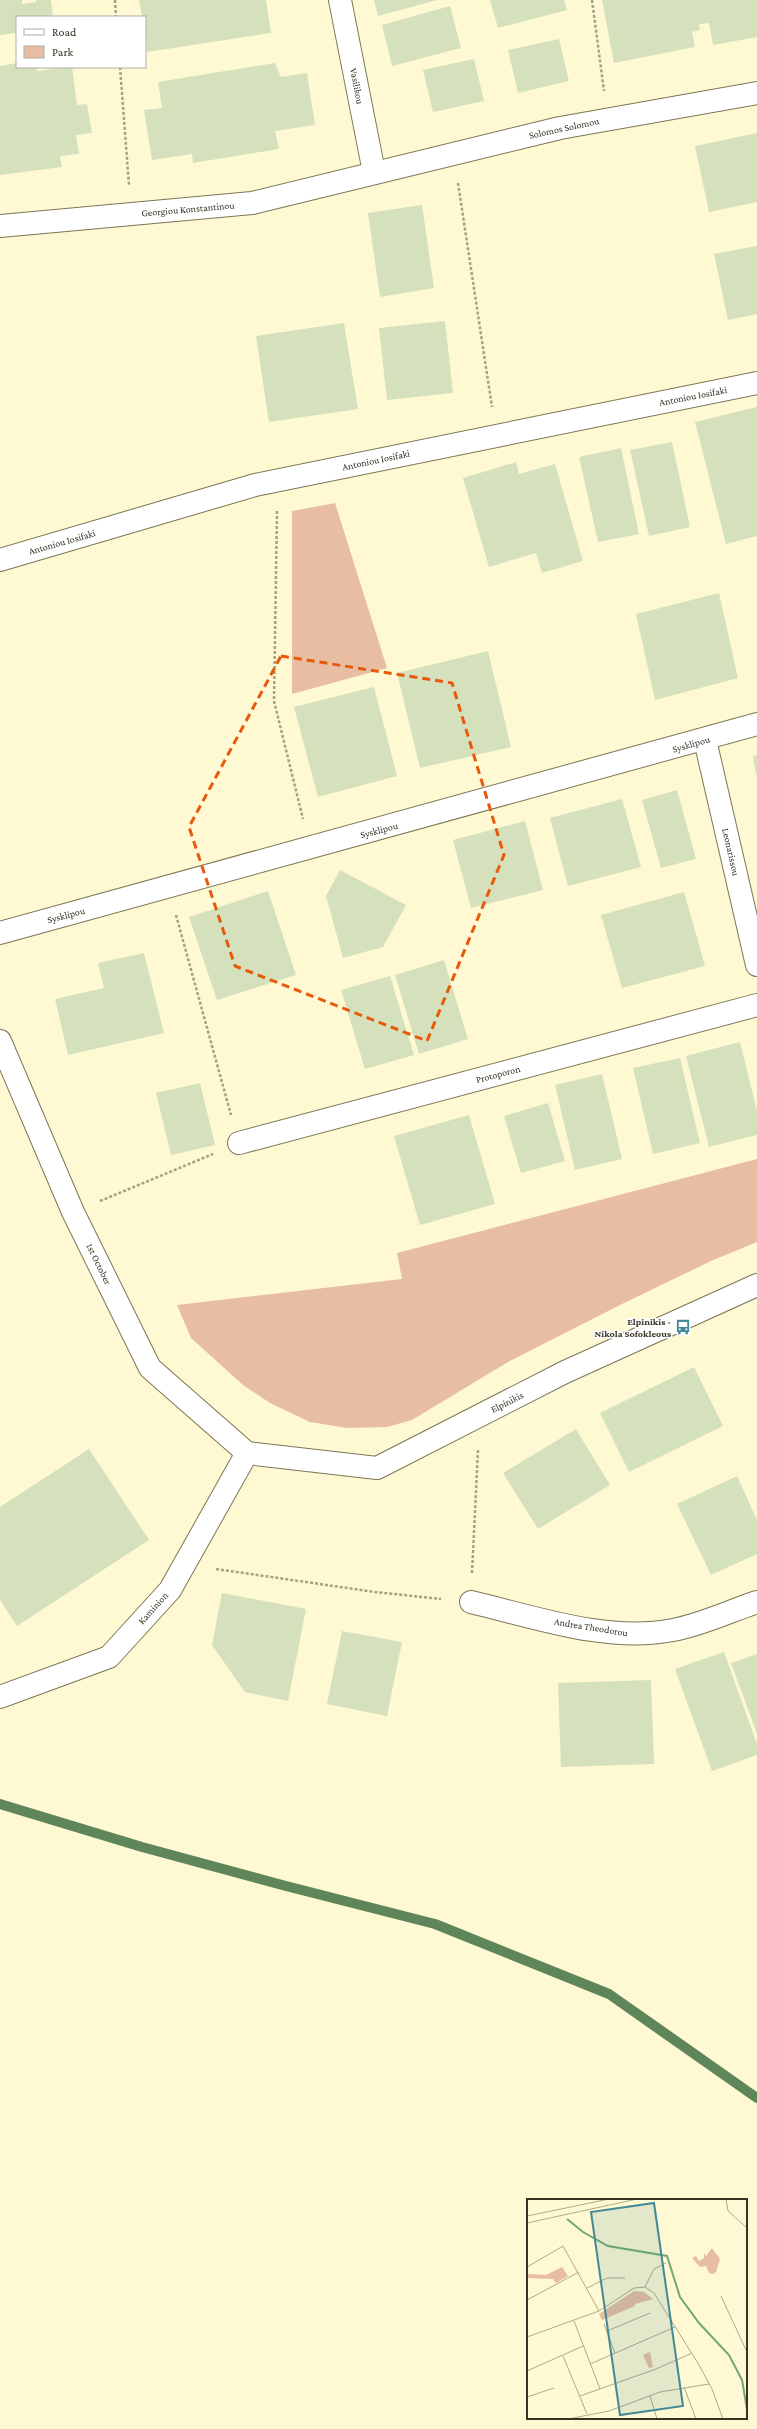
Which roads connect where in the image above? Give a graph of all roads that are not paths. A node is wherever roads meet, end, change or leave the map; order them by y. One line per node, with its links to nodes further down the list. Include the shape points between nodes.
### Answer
1 (340, 0): 3 (street, Vasilikou)
2 (757, 92): 3 (street, Solomos Solomou, via 608,119)
3 (374, 172): 4 (street, Georgiou Konstantinou, via 252,203)
4 (0, 226)
5 (757, 383): 6 (street, Antoniou Iosifaki, via 255,485)
6 (0, 560)
7 (757, 724): 8 (street, Sysklipou)
8 (705, 740): 9 (street, Sysklipou); 10 (street, Leonarissou)
9 (0, 934)
10 (757, 965)
11 (757, 1005): 13 (street, Protoporon)
12 (0, 1041): 15 (street, 1st October, via 73,1212 150,1368)
13 (239, 1143)
14 (757, 1285): 15 (street, Elpinikis, via 565,1372 377,1468)
15 (248, 1454): 18 (street, Kaminion, via 170,1590 109,1657)
16 (471, 1602): 17 (street, Andrea Theodorou, via 574,1626 632,1634 673,1630)
17 (757, 1602)
18 (0, 1697)

